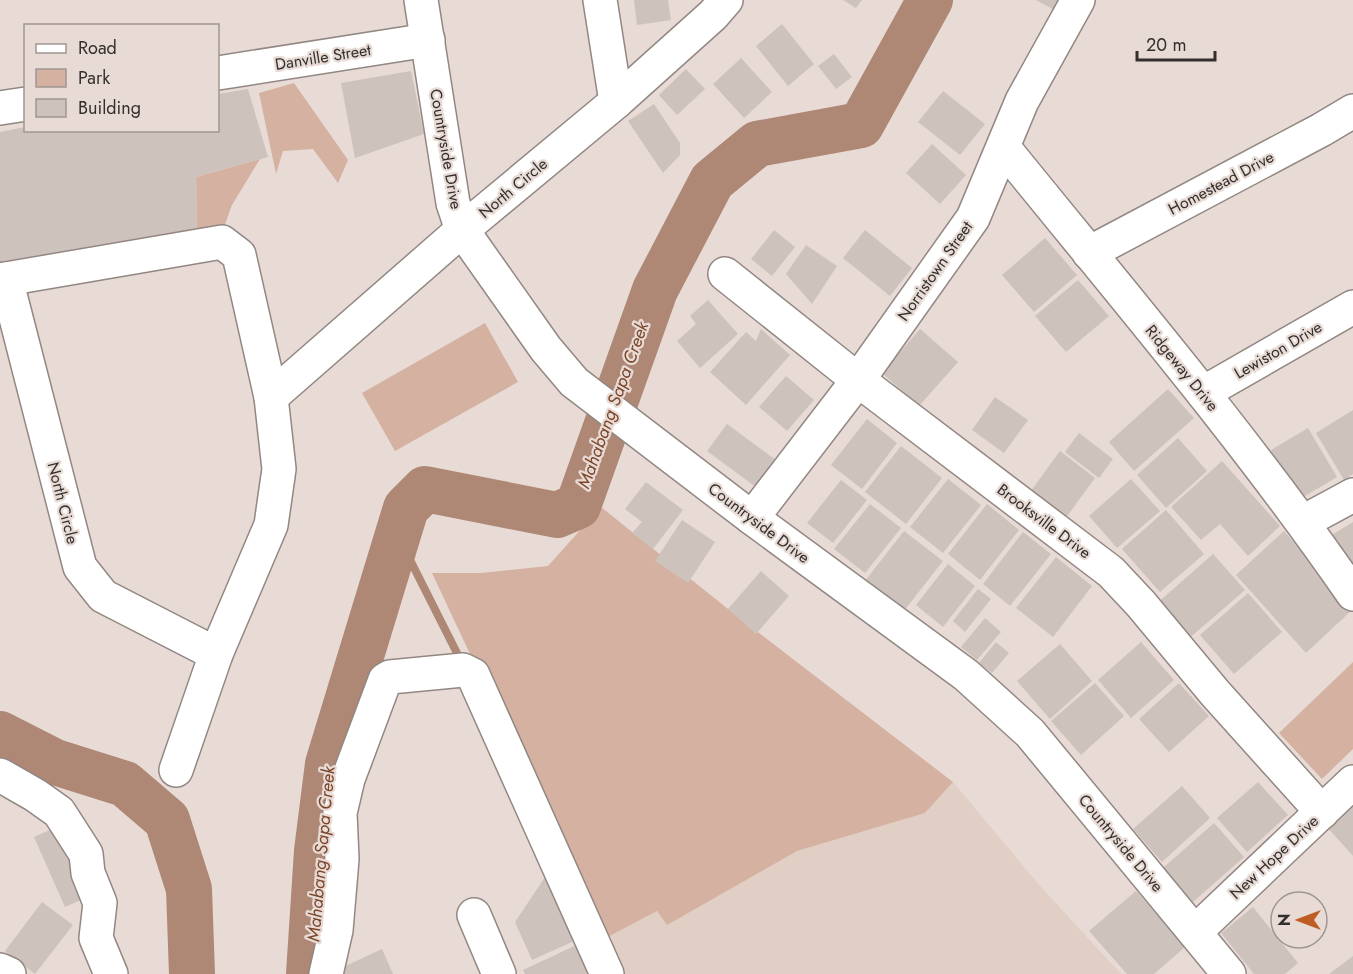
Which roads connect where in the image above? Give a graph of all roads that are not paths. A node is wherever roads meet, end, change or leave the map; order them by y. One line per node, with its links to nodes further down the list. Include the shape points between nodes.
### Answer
1 (421, 0): 5 (street, Countryside Drive)
2 (600, 0): 7 (street)
3 (726, 0): 7 (street, North Circle)
4 (1078, 0): 11 (street, Norristown Street, via 1022,101)
5 (428, 40): 6 (street, Danville Street); 12 (street, Countryside Drive, via 453,203)
6 (219, 73)
7 (616, 102): 12 (street, North Circle)
8 (24, 104): 9 (street)
9 (0, 108)
10 (1353, 111): 13 (street, Homestead Drive)
11 (1004, 148): 13 (street, Ridgeway Drive); 17 (street, Norristown Street, via 973,218)
12 (462, 230): 19 (street, North Circle); 21 (street, Countryside Drive, via 574,382)
13 (1089, 253): 18 (street, Ridgeway Drive)
14 (725, 274): 17 (street, Brooksville Drive)
15 (3, 279): 19 (street, North Circle, via 222,242 239,255); 24 (street, North Circle, via 80,567 103,596)
16 (1353, 307): 18 (street, Lewiston Drive)
17 (858, 380): 21 (street, Norristown Street); 28 (street, Brooksville Drive, via 1111,572)
18 (1203, 393): 22 (street, Ridgeway Drive)
19 (270, 397): 24 (street, North Circle, via 279,469 270,525)
20 (1353, 495): 22 (street)
21 (752, 518): 30 (street, Countryside Drive, via 966,675 1030,733)
22 (1303, 522): 23 (street, Ridgeway Drive)
23 (1353, 594)
24 (216, 654): 25 (street, North Circle)
25 (176, 770)
26 (0, 775): 33 (street, via 59,812 86,854 88,873 100,903 96,938)
27 (1353, 782): 28 (street, New Hope Drive)
28 (1322, 812): 30 (street, New Hope Drive)
29 (474, 915): 35 (street)
30 (1195, 932): 37 (street, Countryside Drive)
31 (0, 970): 32 (street)
32 (9, 974)
33 (111, 974)
34 (326, 974): 36 (street, via 336,930 342,859 340,813 348,779 385,680 463,670 473,675)
35 (499, 974)
36 (607, 974)
37 (1229, 974)

